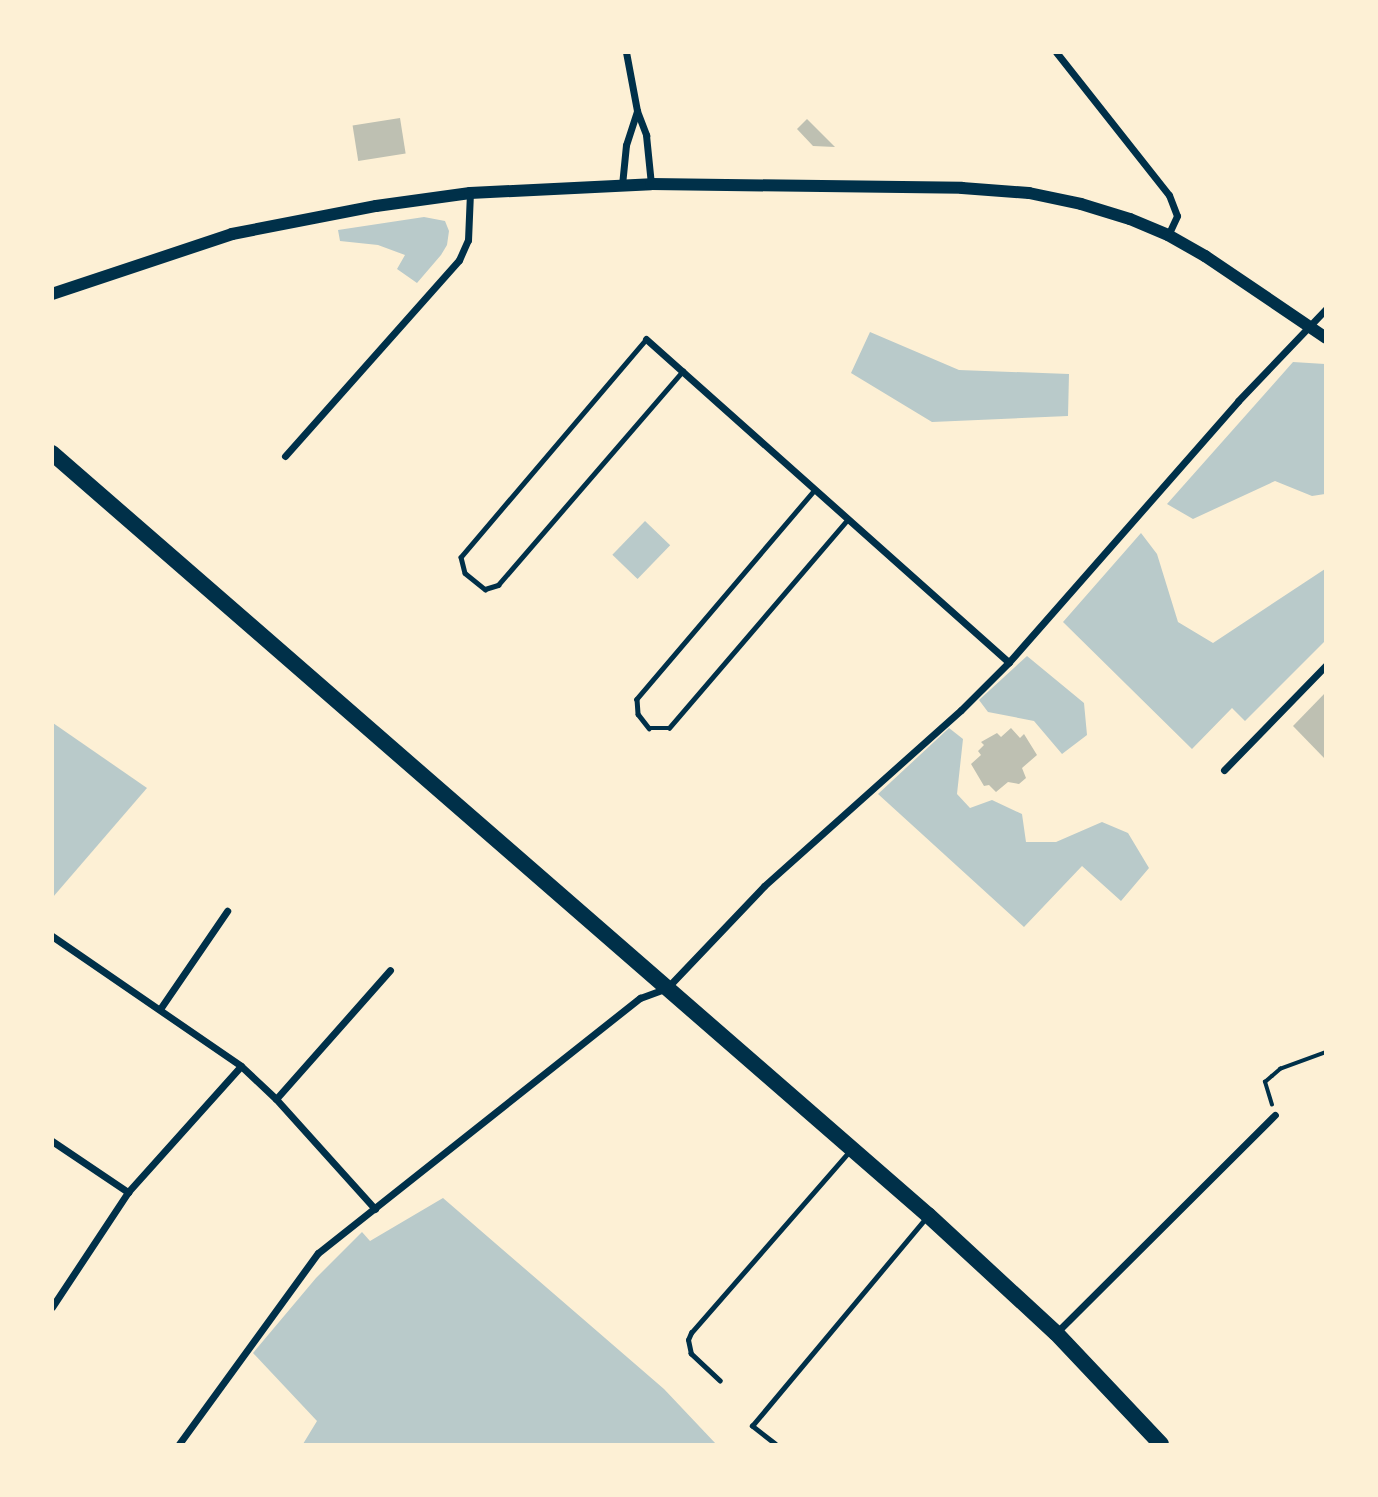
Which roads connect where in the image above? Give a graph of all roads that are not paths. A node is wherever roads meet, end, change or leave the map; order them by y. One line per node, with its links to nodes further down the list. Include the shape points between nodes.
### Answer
1 (626, 52): 3 (street)
2 (1056, 52): 7 (street, via 1170,195 1177,216)
3 (637, 111): 4 (street, via 646,135); 5 (street, via 626,145)
4 (651, 184): 5 (street); 7 (street, via 1028,193 1081,204)
5 (622, 185): 6 (street)
6 (470, 193): 8 (street, via 232,234); 15 (street, via 468,240 459,260)
7 (1168, 235): 10 (street)
8 (52, 294)
9 (1325, 309): 10 (street)
10 (1309, 326): 11 (street); 18 (street)
11 (1325, 338)
12 (646, 339): 13 (street); 13 (lane, via 461,557 466,573 485,589 498,585)
13 (683, 371): 16 (street)
14 (52, 453): 24 (main road)
15 (285, 456)
16 (815, 489): 17 (street); 17 (lane, via 637,699 638,714 649,727 668,728)
17 (848, 519): 18 (street)
18 (1009, 662): 24 (street, via 764,886)
19 (1325, 666): 20 (street)
20 (1224, 770)
21 (227, 911): 25 (street)
22 (52, 936): 25 (street)
23 (390, 970): 27 (street)
24 (667, 988): 30 (main road); 32 (street, via 640,998)
25 (160, 1009): 26 (street)
26 (240, 1066): 27 (street); 31 (street)
27 (276, 1099): 32 (street)
28 (1275, 1115): 35 (street)
29 (52, 1141): 31 (street)
30 (852, 1148): 33 (main road); 36 (lane, via 691,1333 691,1354)
31 (128, 1192): 34 (street)
32 (375, 1209): 37 (street, via 318,1253)
33 (928, 1215): 35 (main road); 38 (lane, via 752,1426)
34 (52, 1307)
35 (1056, 1333): 39 (main road)
36 (720, 1381)
37 (179, 1444)
38 (775, 1444)
39 (1161, 1444)

